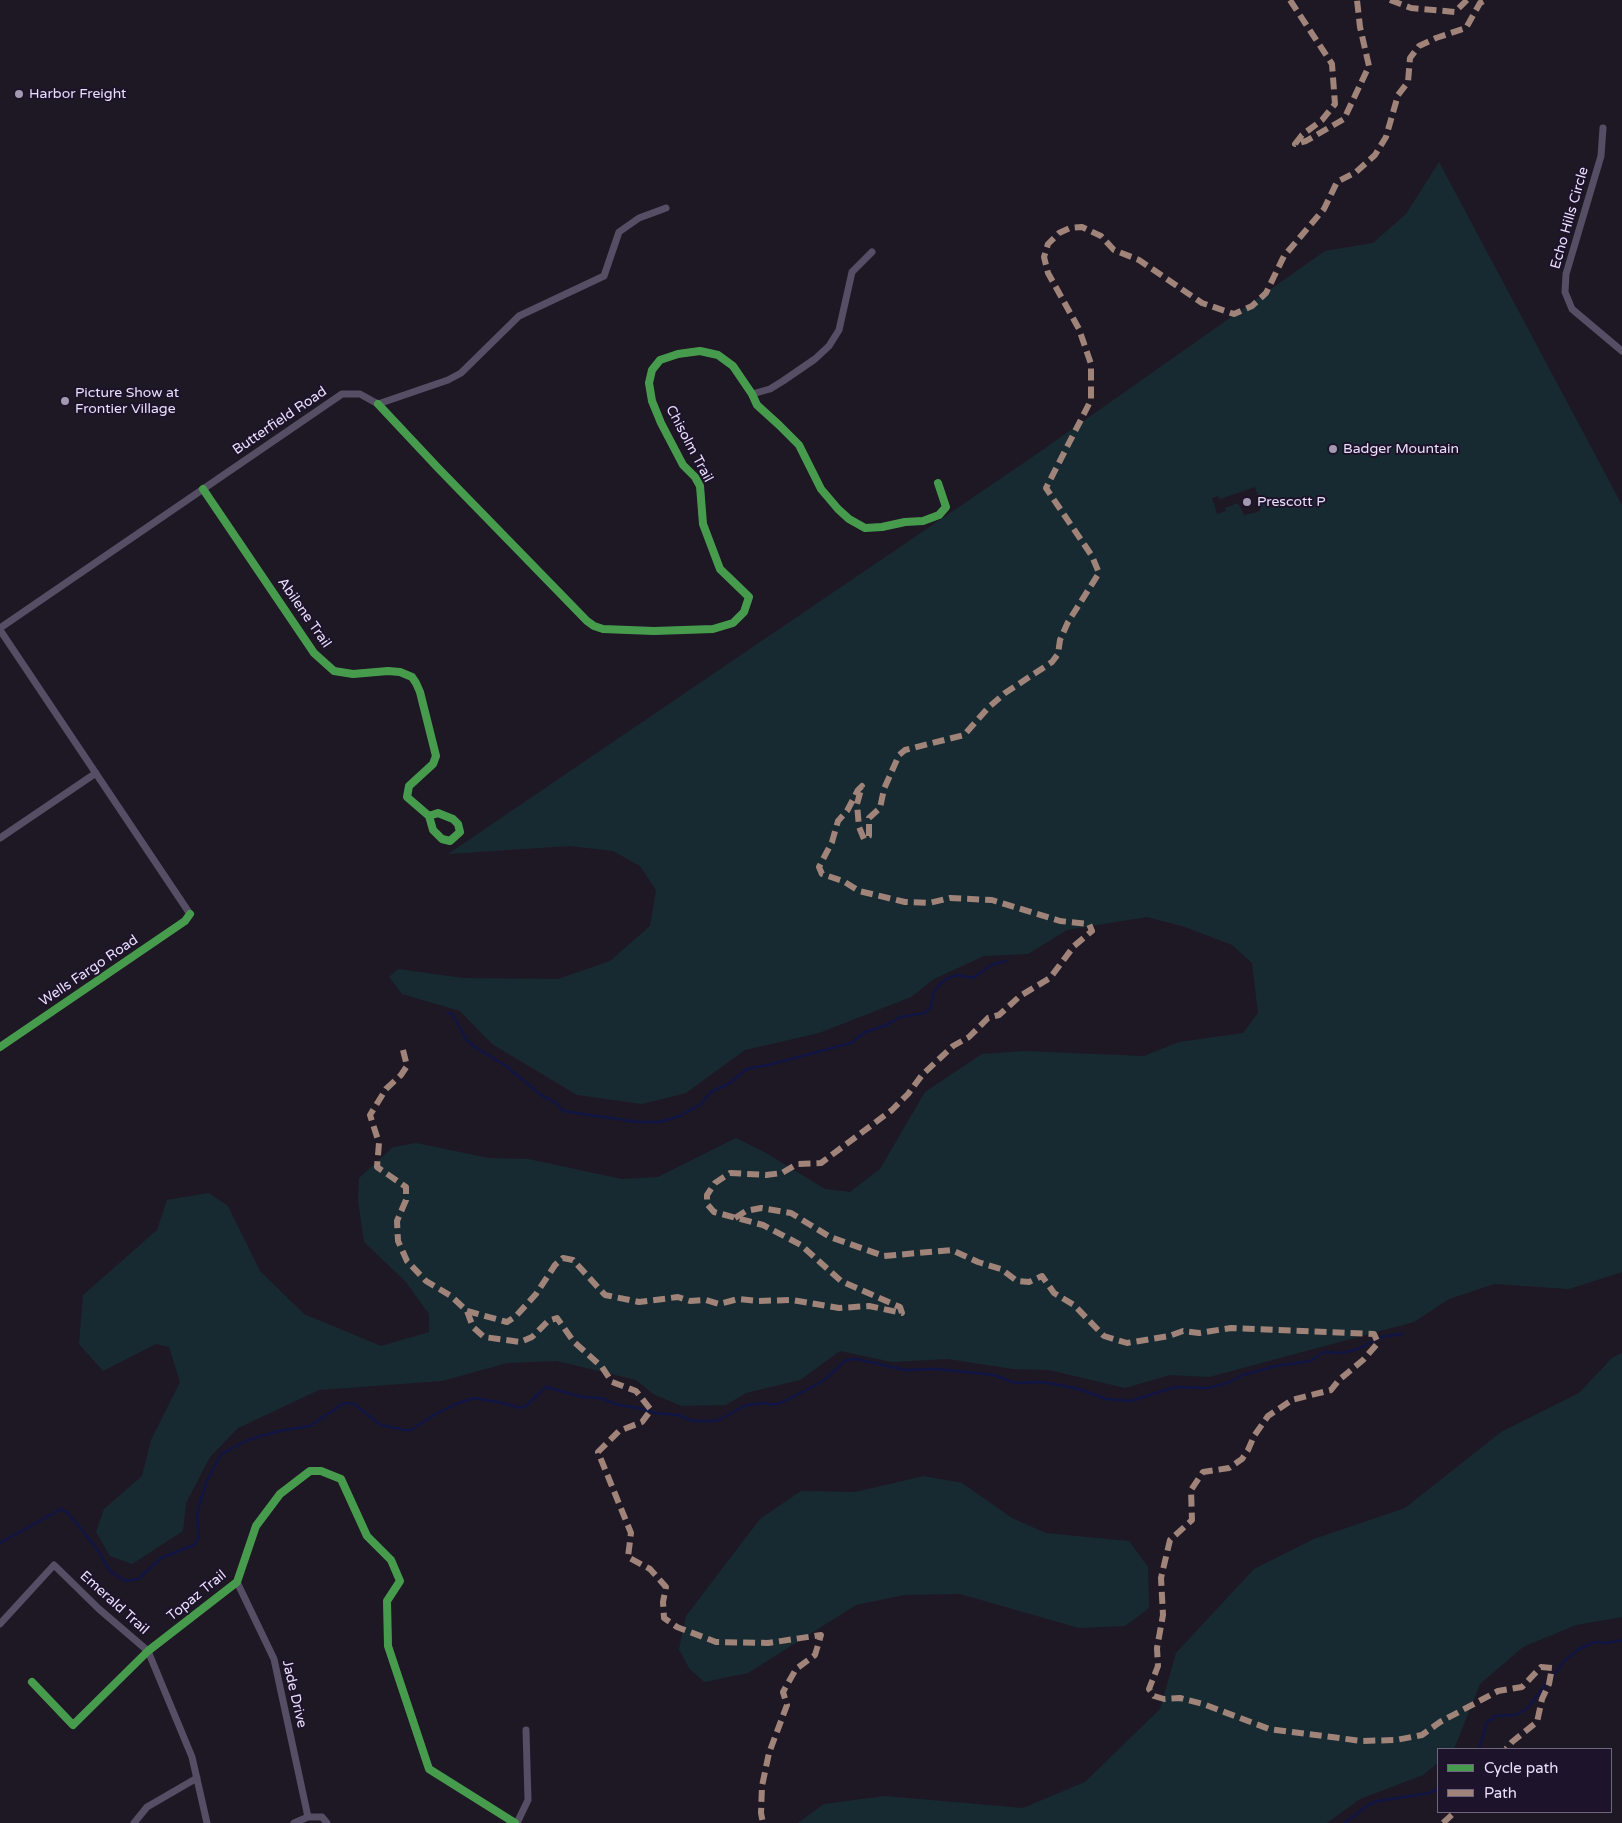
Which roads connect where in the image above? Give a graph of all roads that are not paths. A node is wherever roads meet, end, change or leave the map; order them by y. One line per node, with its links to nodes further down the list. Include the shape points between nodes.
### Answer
1 (1603, 128): 4 (street, Echo Hills Circle, via 1601,156 1566,274 1565,292 1572,308)
2 (666, 208): 6 (street, via 639,218 619,232 604,276 519,316 460,373 448,380)
3 (872, 252): 5 (street, via 852,272 839,330 829,346 783,381)
4 (1622, 351)
5 (752, 394): 6 (street, Chisolm Trail, via 733,366 705,352 678,354 660,360 652,370 649,382 652,401 683,465 696,477 700,486 702,524 720,569 748,597 744,612 732,623 713,629 654,631 603,629 588,622); 7 (street, Chisolm Trail, via 757,405 799,445 822,489 838,509 865,528 923,521 939,515 946,507)
6 (378, 404): 8 (street, Butterfield Road, via 360,394 342,394)
7 (938, 483)
8 (203, 489): 9 (street, Butterfield Road); 11 (street, Abilene Trail, via 314,653 334,671 353,674 394,672 412,677 420,692 436,756 433,764 409,786 407,797)
9 (0, 629): 10 (street, Wells Fargo Road)
10 (96, 773): 12 (street); 13 (street, Wells Fargo Road, via 190,914 185,921)
11 (428, 816): 11 (street, Abilene Trail, via 438,813 453,819 460,832 450,840 442,840 432,830)
12 (0, 838)
13 (0, 1047)
14 (237, 1582): 16 (street, Topaz Trail); 20 (street, Jade Drive, via 274,1658); 25 (street, Topaz Trail, via 256,1526 280,1494 310,1471 321,1471 341,1479 367,1536 391,1560 400,1581 387,1601 388,1646 429,1769)
15 (0, 1624): 16 (street, Emerald Trail, via 54,1565)
16 (148, 1651): 17 (street, Topaz Trail, via 73,1725); 19 (street, Emerald Trail, via 192,1757)
17 (32, 1682)
18 (526, 1730): 25 (street, via 528,1800)
19 (197, 1778): 21 (street, via 147,1807); 22 (street, Emerald Trail)
20 (308, 1817): 23 (street); 24 (street, via 322,1817)
21 (134, 1823)
22 (207, 1823)
23 (294, 1823)
24 (328, 1823)
25 (516, 1823)

